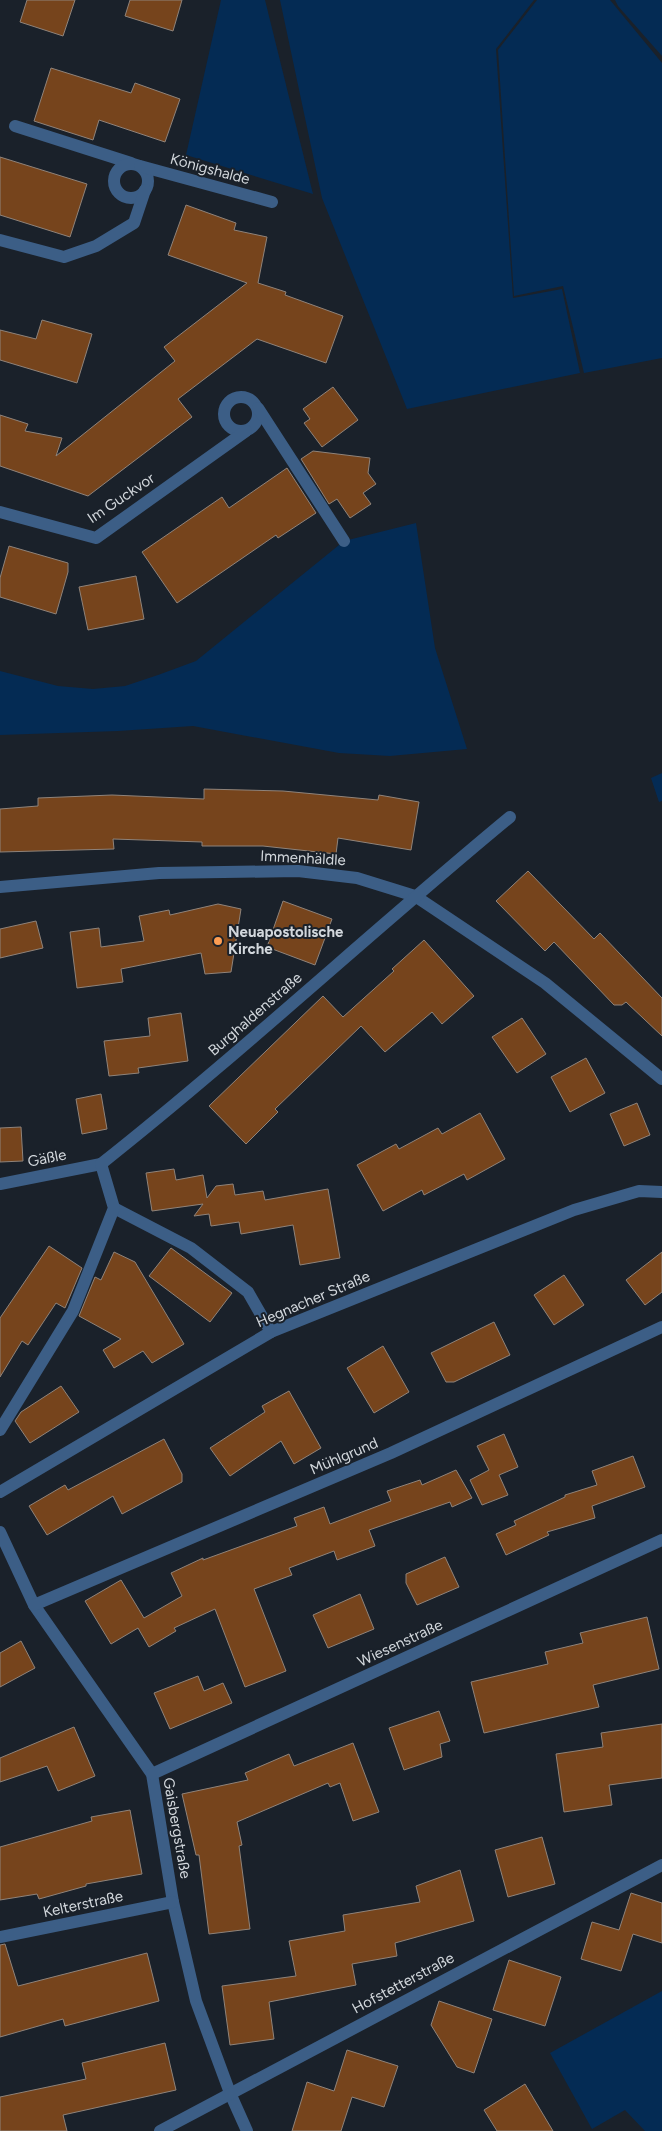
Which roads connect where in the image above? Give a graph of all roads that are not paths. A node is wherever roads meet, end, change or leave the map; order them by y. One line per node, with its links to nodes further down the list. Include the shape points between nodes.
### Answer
1 (15, 126): 2 (street, Königshalde)
2 (136, 165): 3 (street, via 146,173 148,182); 3 (street, via 122,166 117,171 114,187 129,198 139,196); 4 (street, Königshalde)
3 (145, 190): 5 (street, via 134,223 96,246 64,257)
4 (272, 202)
5 (0, 240)
6 (258, 408): 7 (street, Im Guckvor, via 258,418); 7 (street, via 245,397 228,402 225,418 228,425 236,430); 9 (street)
7 (246, 430): 8 (street, Im Guckvor, via 96,538)
8 (0, 512)
9 (344, 541)
10 (510, 817): 12 (street, Burghaldenstraße)
11 (0, 887): 12 (street, Immenhäldle, via 159,873 298,871 357,878)
12 (414, 896): 13 (street, Immenhäldle, via 545,983); 14 (street, Burghaldenstraße, via 174,1106)
13 (662, 1079)
14 (101, 1164): 15 (street, Gäßle); 17 (street)
15 (0, 1184)
16 (662, 1192): 19 (street, Hegnacher Straße, via 639,1190 574,1210)
17 (114, 1208): 19 (street, via 191,1248 248,1292); 20 (street, via 73,1311)
18 (662, 1327): 24 (street, Mühlgrund, via 391,1453)
19 (271, 1332): 21 (street, Hegnacher Straße)
20 (0, 1430)
21 (0, 1492)
22 (0, 1532): 24 (street, Gaisbergstraße)
23 (662, 1540): 25 (street, Wiesenstraße)
24 (34, 1605): 25 (street, Gaisbergstraße)
25 (152, 1774): 27 (street, Gaisbergstraße)
26 (662, 1865): 29 (street, Hofstetterstraße)
27 (174, 1902): 28 (street, Kelterstraße); 29 (street, Gaisbergstraße, via 196,2001)
28 (0, 1937)
29 (230, 2093): 30 (street, Hofstetterstraße); 31 (street, Gaisbergstraße)
30 (160, 2131)
31 (247, 2131)

